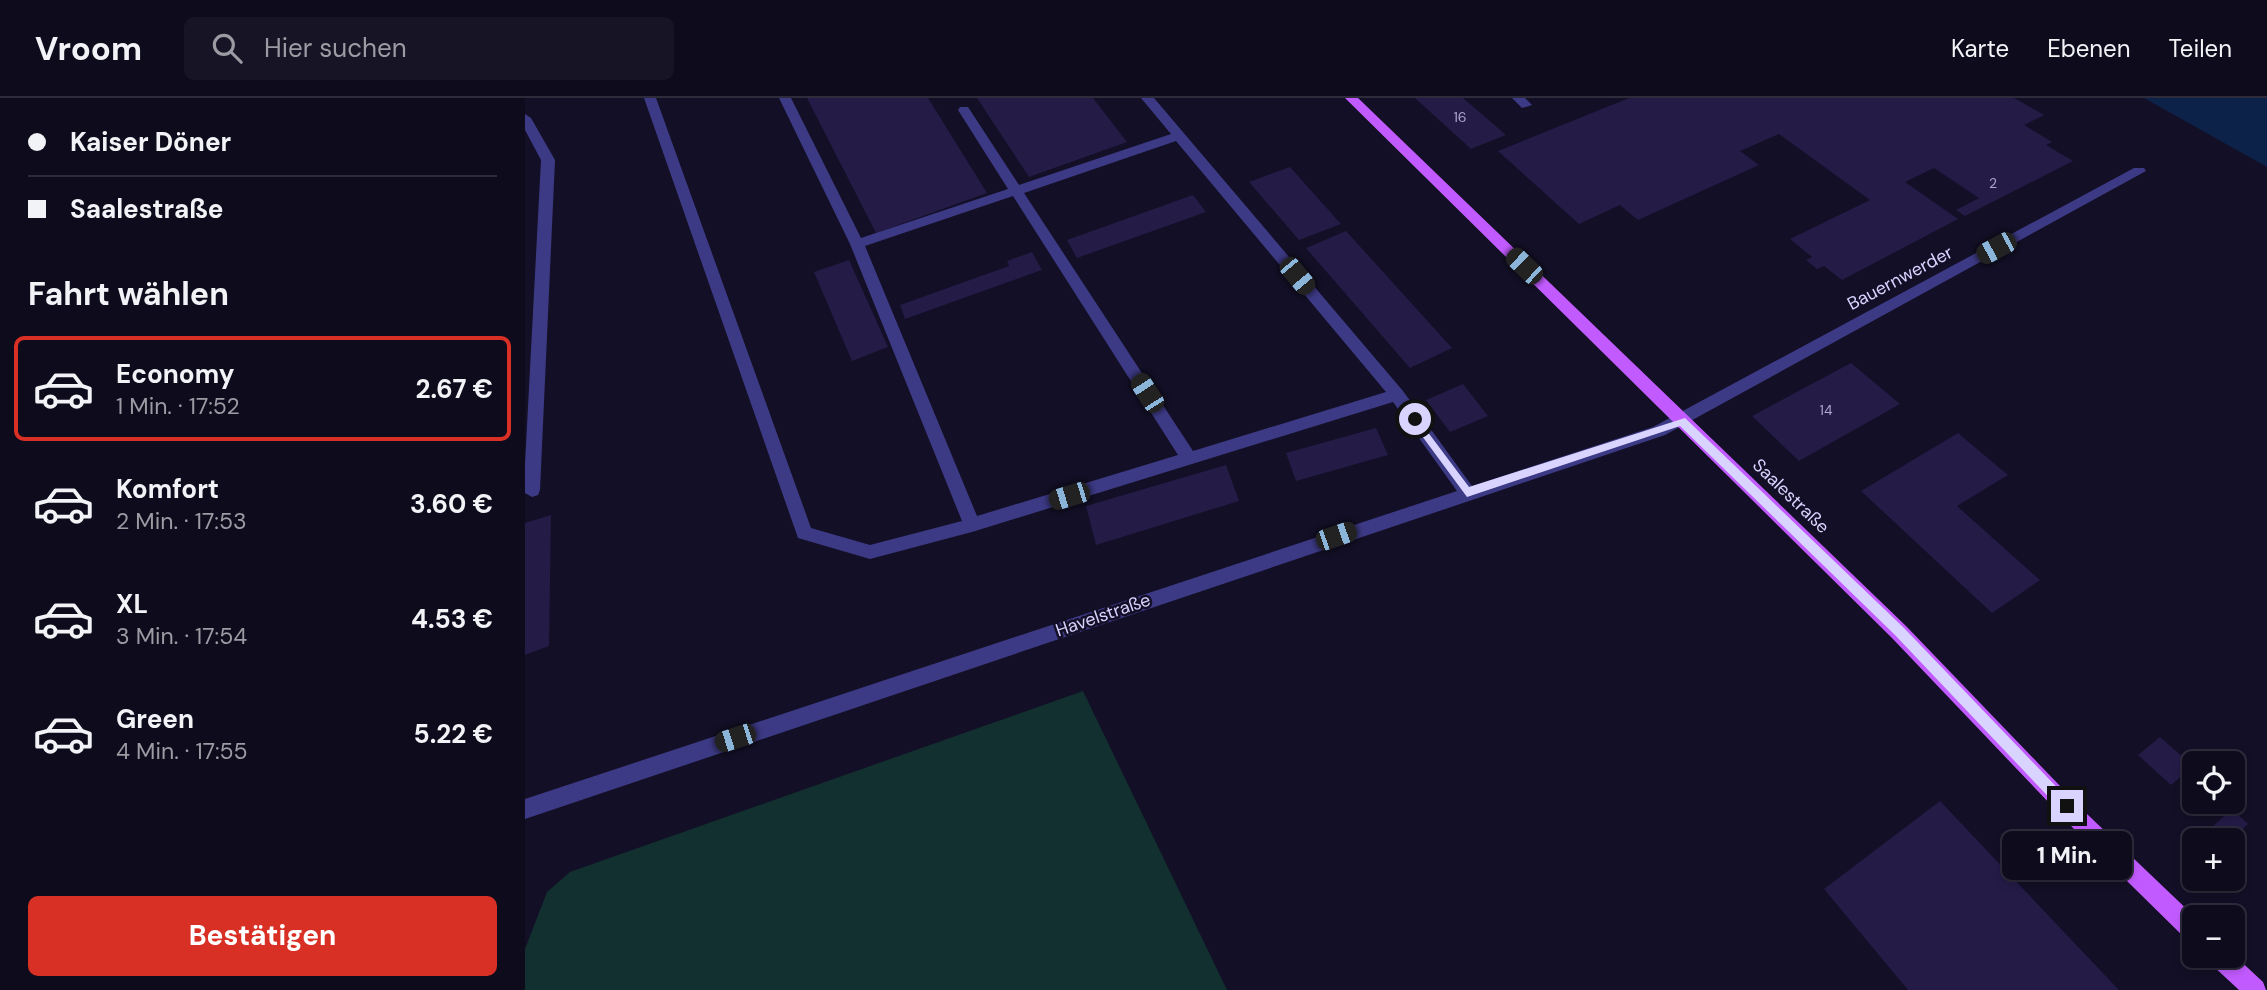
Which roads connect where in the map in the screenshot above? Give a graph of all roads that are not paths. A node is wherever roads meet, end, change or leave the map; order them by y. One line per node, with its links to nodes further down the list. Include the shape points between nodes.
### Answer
1 (650, 98): 16 (street, via 804,533 870,552)
2 (785, 98): 10 (street)
3 (1147, 98): 7 (street)
4 (1351, 98): 12 (main road, Saalestraße)
5 (964, 110): 9 (street)
6 (528, 127): 14 (street, via 548,160)
7 (1179, 136): 9 (street); 11 (street)
8 (2139, 171): 12 (street, Bauernwerder)
9 (1016, 191): 10 (street); 13 (street)
10 (857, 244): 16 (street)
11 (1397, 396): 13 (street); 15 (street)
12 (1682, 421): 15 (street, Havelstraße); 18 (main road, Saalestraße, via 1899,632 2080,821)
13 (1190, 460): 16 (street)
14 (532, 490)
15 (1467, 493): 17 (street, Havelstraße)
16 (972, 526)
17 (525, 809)
18 (2182, 919)
19 (2232, 968): 20 (main road)
20 (2255, 990)

